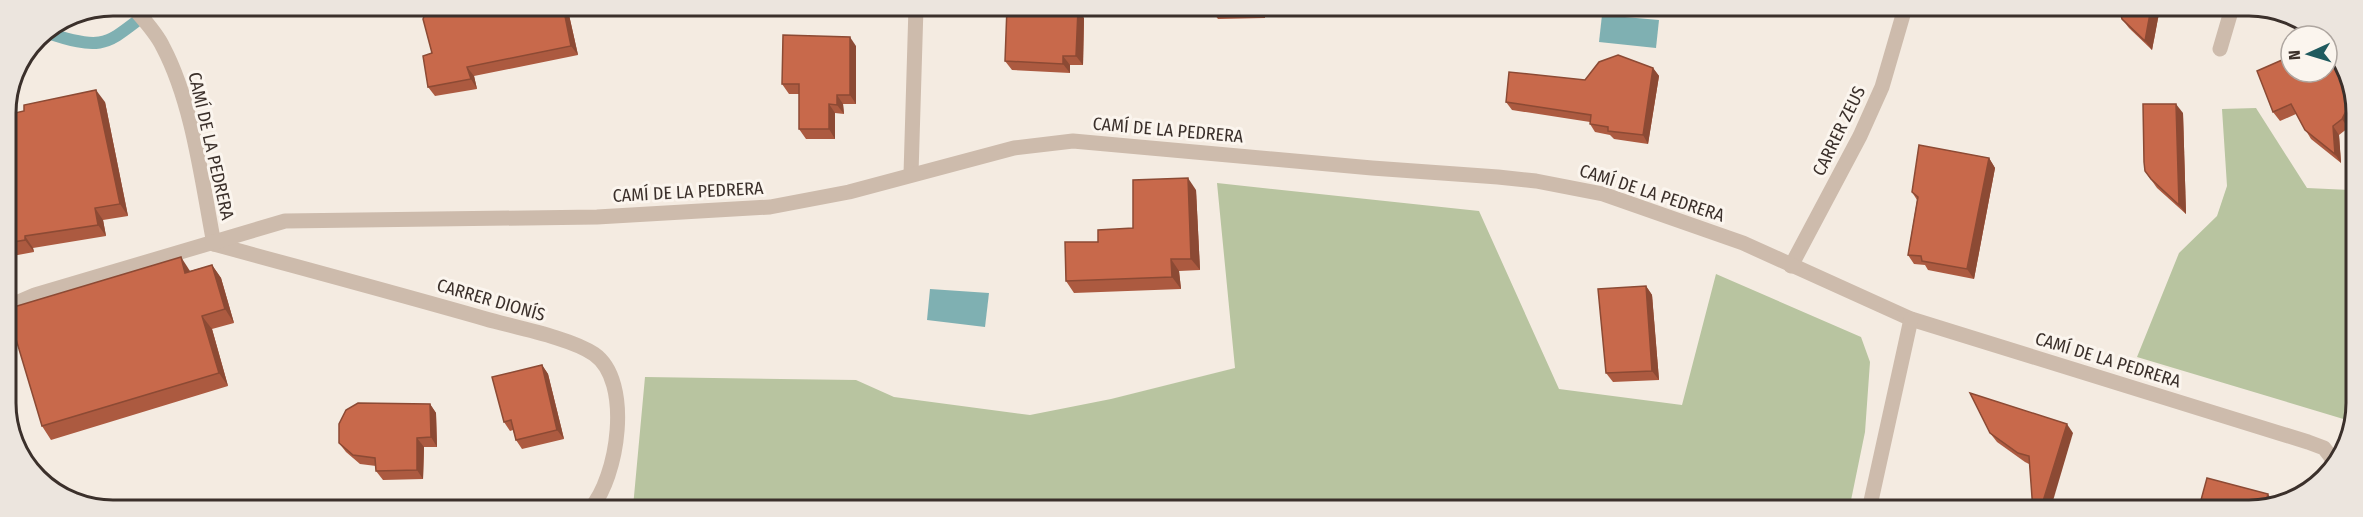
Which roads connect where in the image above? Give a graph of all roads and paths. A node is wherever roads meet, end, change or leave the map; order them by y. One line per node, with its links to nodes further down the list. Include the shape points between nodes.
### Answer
1 (140, 16): 7 (street, CAMÍ DE LA PEDRERA, via 162,45 173,69)
2 (916, 16): 6 (street)
3 (1903, 16): 8 (street, CARRER ZEUS, via 1882,87)
4 (2230, 16): 5 (street)
5 (2220, 49)
6 (911, 174): 7 (street, CAMÍ DE LA PEDRERA, via 849,192 770,207 597,217 285,221); 8 (street, CAMÍ DE LA PEDRERA, via 1014,148 1073,141 1498,177 1603,194 1743,243)
7 (214, 244): 9 (street); 12 (street, CARRER DIONÍS, via 501,323 595,354 610,373 615,393 615,455)
8 (1791, 266): 10 (street, CAMÍ DE LA PEDRERA)
9 (16, 303)
10 (1911, 319): 11 (street, CAMÍ DE LA PEDRERA, via 2308,442 2324,448); 13 (street)
11 (2331, 456)
12 (595, 500)
13 (1871, 500)

